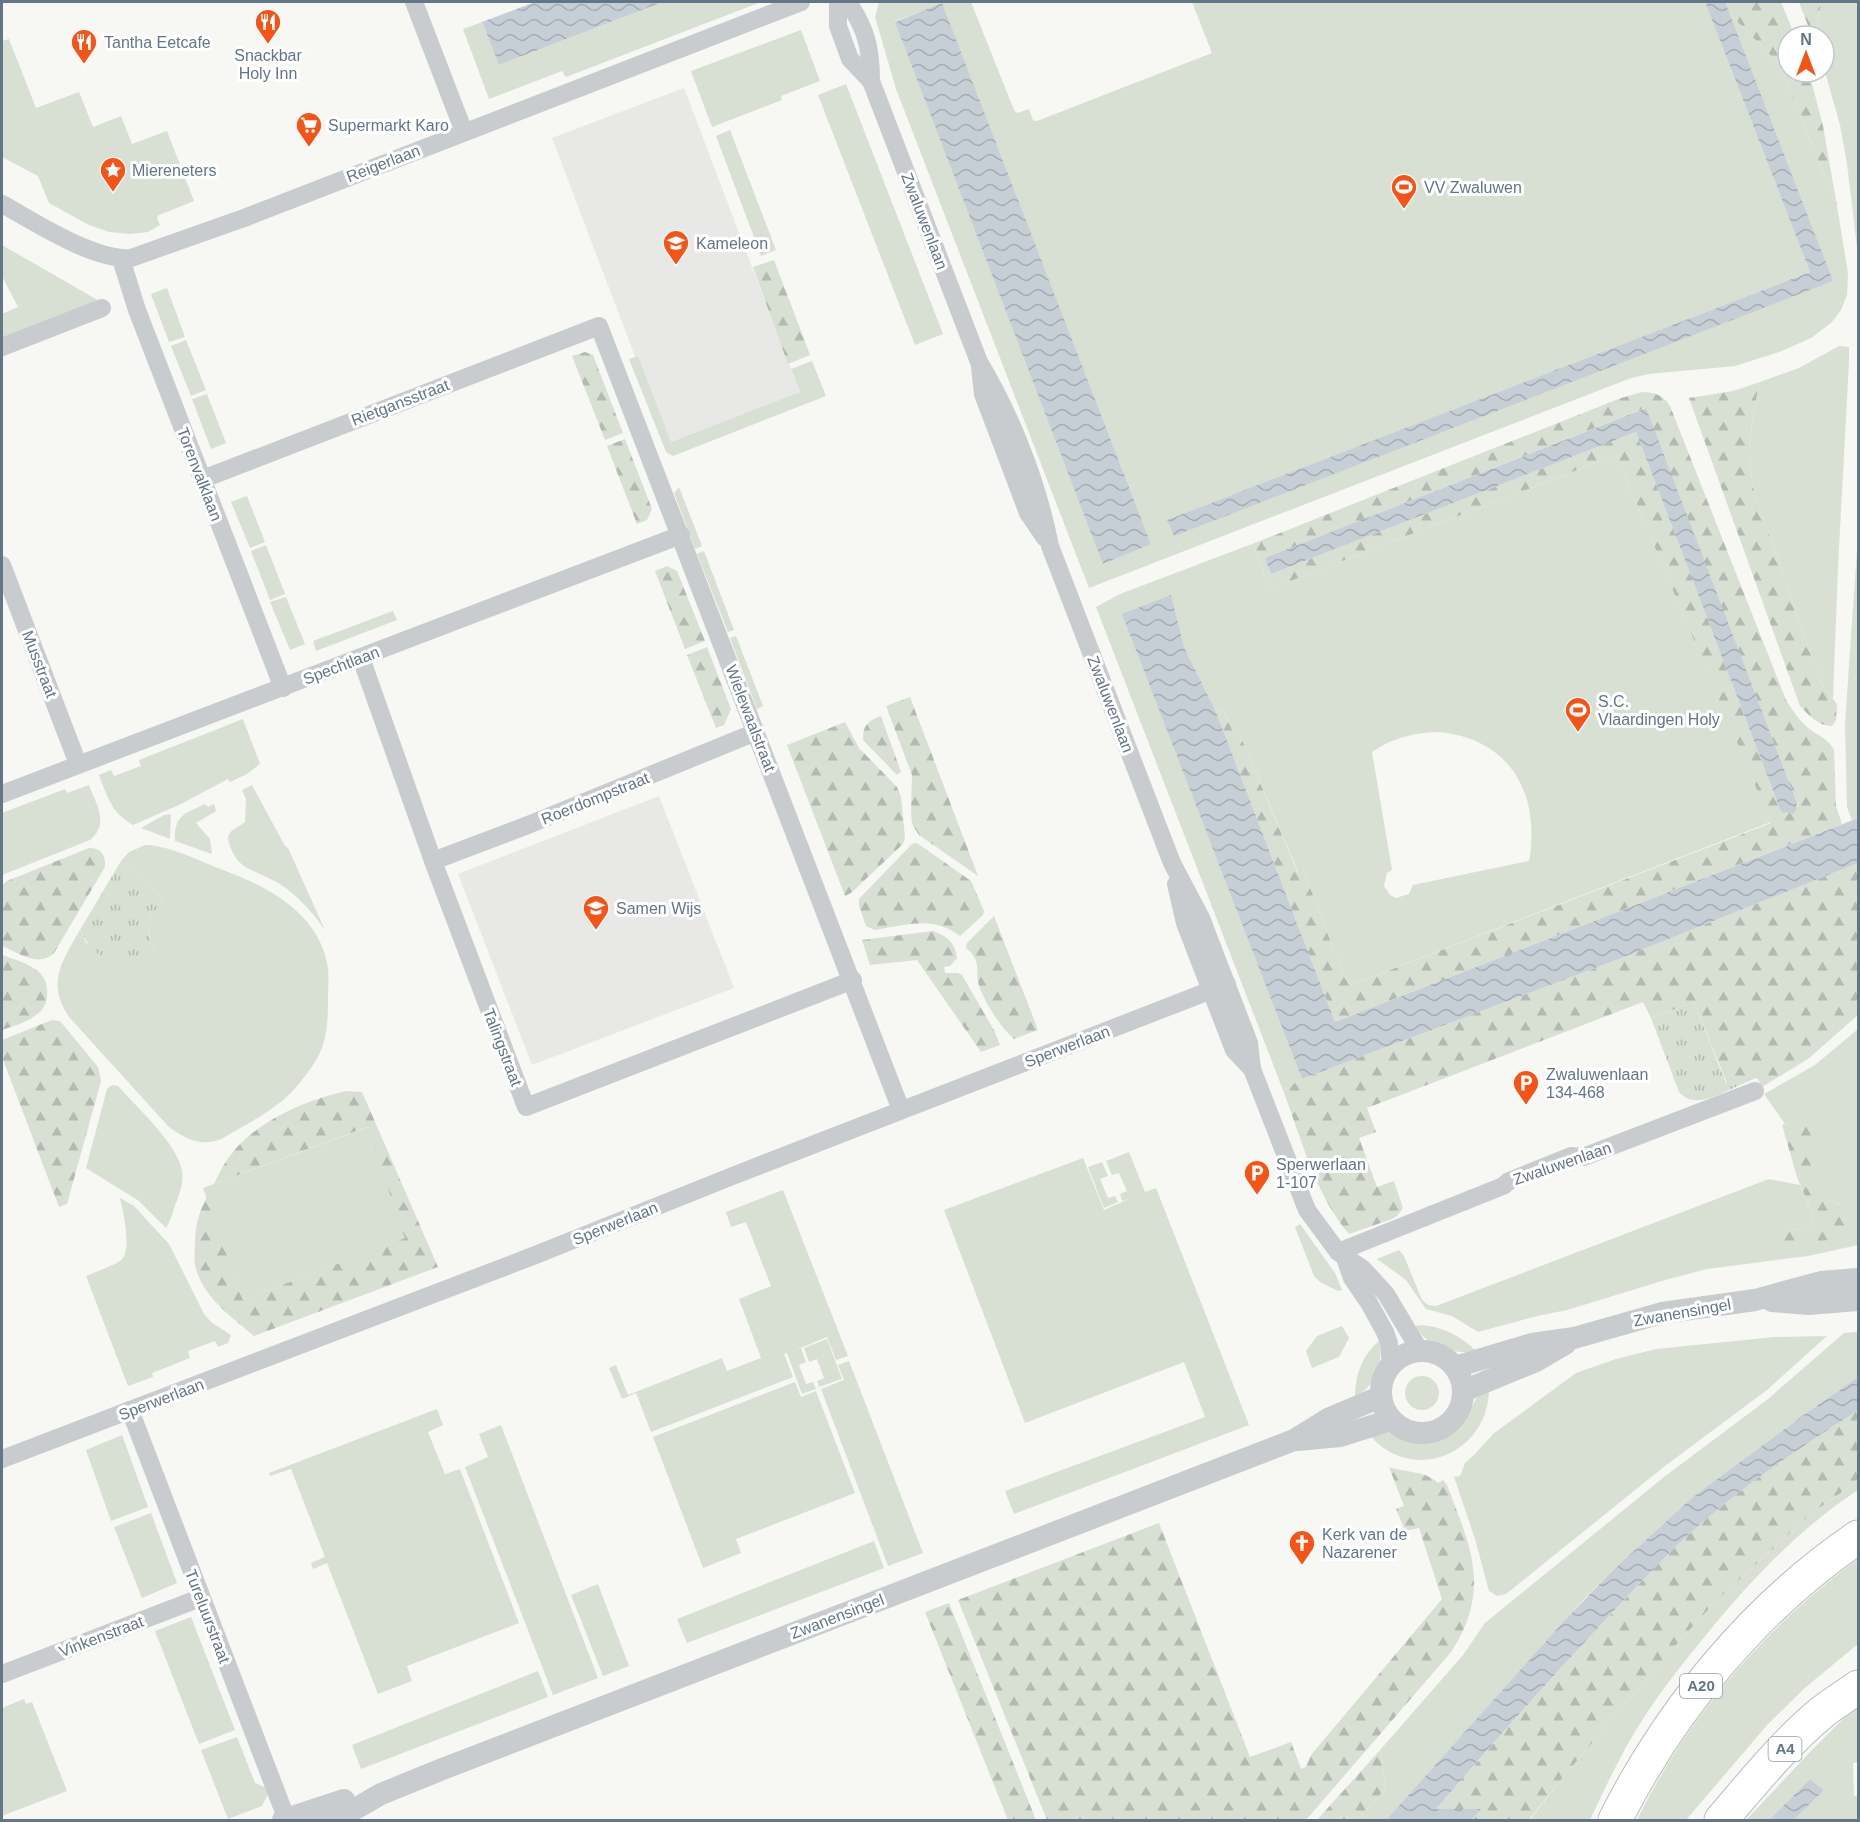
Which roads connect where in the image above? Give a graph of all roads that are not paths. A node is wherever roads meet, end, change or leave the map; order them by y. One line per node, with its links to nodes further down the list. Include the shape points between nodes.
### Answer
1 (414, 2): 6 (street)
2 (801, 2): 6 (street, Reigerlaan)
3 (838, 2): 5 (street, Zwaluwenlaan, via 838,26 850,59)
4 (848, 2): 5 (street, Zwaluwenlaan, via 859,18 871,52)
5 (870, 81): 22 (street, Zwaluwenlaan, via 979,362 983,394 1028,513 1050,546 1172,862 1185,923)
6 (464, 132): 8 (street, Reigerlaan, via 165,247)
7 (2, 204): 8 (street, Reigerlaan, via 86,250)
8 (121, 259): 12 (street, Torenvalklaan)
9 (102, 308): 11 (street)
10 (599, 326): 12 (street, Rietgansstraat); 13 (street, Wielewaalstraat)
11 (2, 347)
12 (202, 479): 16 (street, Torenvalklaan)
13 (681, 535): 15 (street, Spechtlaan); 17 (street, Wielewaalstraat)
14 (2, 565): 18 (street, Musstraat)
15 (361, 658): 16 (street, Spechtlaan); 20 (street, Talingstraat)
16 (283, 688): 18 (street, Spechtlaan)
17 (756, 732): 20 (street, Roerdompstraat); 21 (street, Wielewaalstraat)
18 (78, 764): 19 (street, Spechtlaan)
19 (2, 794)
20 (433, 861): 21 (street, Talingstraat, via 526,1107)
21 (853, 980): 24 (street, Wielewaalstraat)
22 (1219, 987): 24 (street, Sperwerlaan); 25 (street, Zwaluwenlaan, via 1233,1050 1252,1069 1307,1210)
23 (1755, 1091): 25 (street, Zwaluwenlaan, via 1583,1157 1571,1156)
24 (902, 1110): 35 (street, Sperwerlaan)
25 (1341, 1255): 30 (street, Zwaluwenlaan, via 1363,1269 1386,1294); 31 (street, Zwaluwenlaan, via 1385,1332)
26 (1858, 1279): 27 (street, Zwanensingel, via 1821,1282)
27 (1755, 1300): 28 (street, Zwanensingel, via 1808,1304); 29 (street, Zwanensingel, via 1662,1313)
28 (1858, 1300)
29 (1574, 1338): 32 (street, Zwanensingel, via 1532,1344); 33 (street, Zwanensingel, via 1536,1361)
30 (1420, 1351): 31 (street, via 1399,1357); 32 (street, via 1439,1355)
31 (1391, 1365): 34 (street, via 1382,1380)
32 (1455, 1367): 33 (street)
33 (1463, 1391): 36 (street, via 1458,1412 1437,1430 1409,1431)
34 (1380, 1397): 36 (street); 37 (street, Zwanensingel, via 1328,1419)
35 (130, 1410): 38 (street, Sperwerlaan); 40 (street, Tureluurstraat)
36 (1391, 1420): 37 (street, Zwanensingel, via 1340,1436)
37 (1294, 1440): 43 (street, Zwanensingel)
38 (2, 1459)
39 (1858, 1537): 46 (highway, A20, via 1790,1591 1730,1652 1676,1718)
40 (200, 1598): 41 (street, Vinkenstraat); 44 (street, Tureluurstraat)
41 (2, 1674)
42 (1858, 1687): 47 (highway, A4, via 1806,1726)
43 (381, 1794): 44 (street, Zwanensingel, via 348,1799); 45 (street, Zwanensingel)
44 (285, 1820)
45 (326, 1821)
46 (1615, 1821)
47 (1720, 1821)

